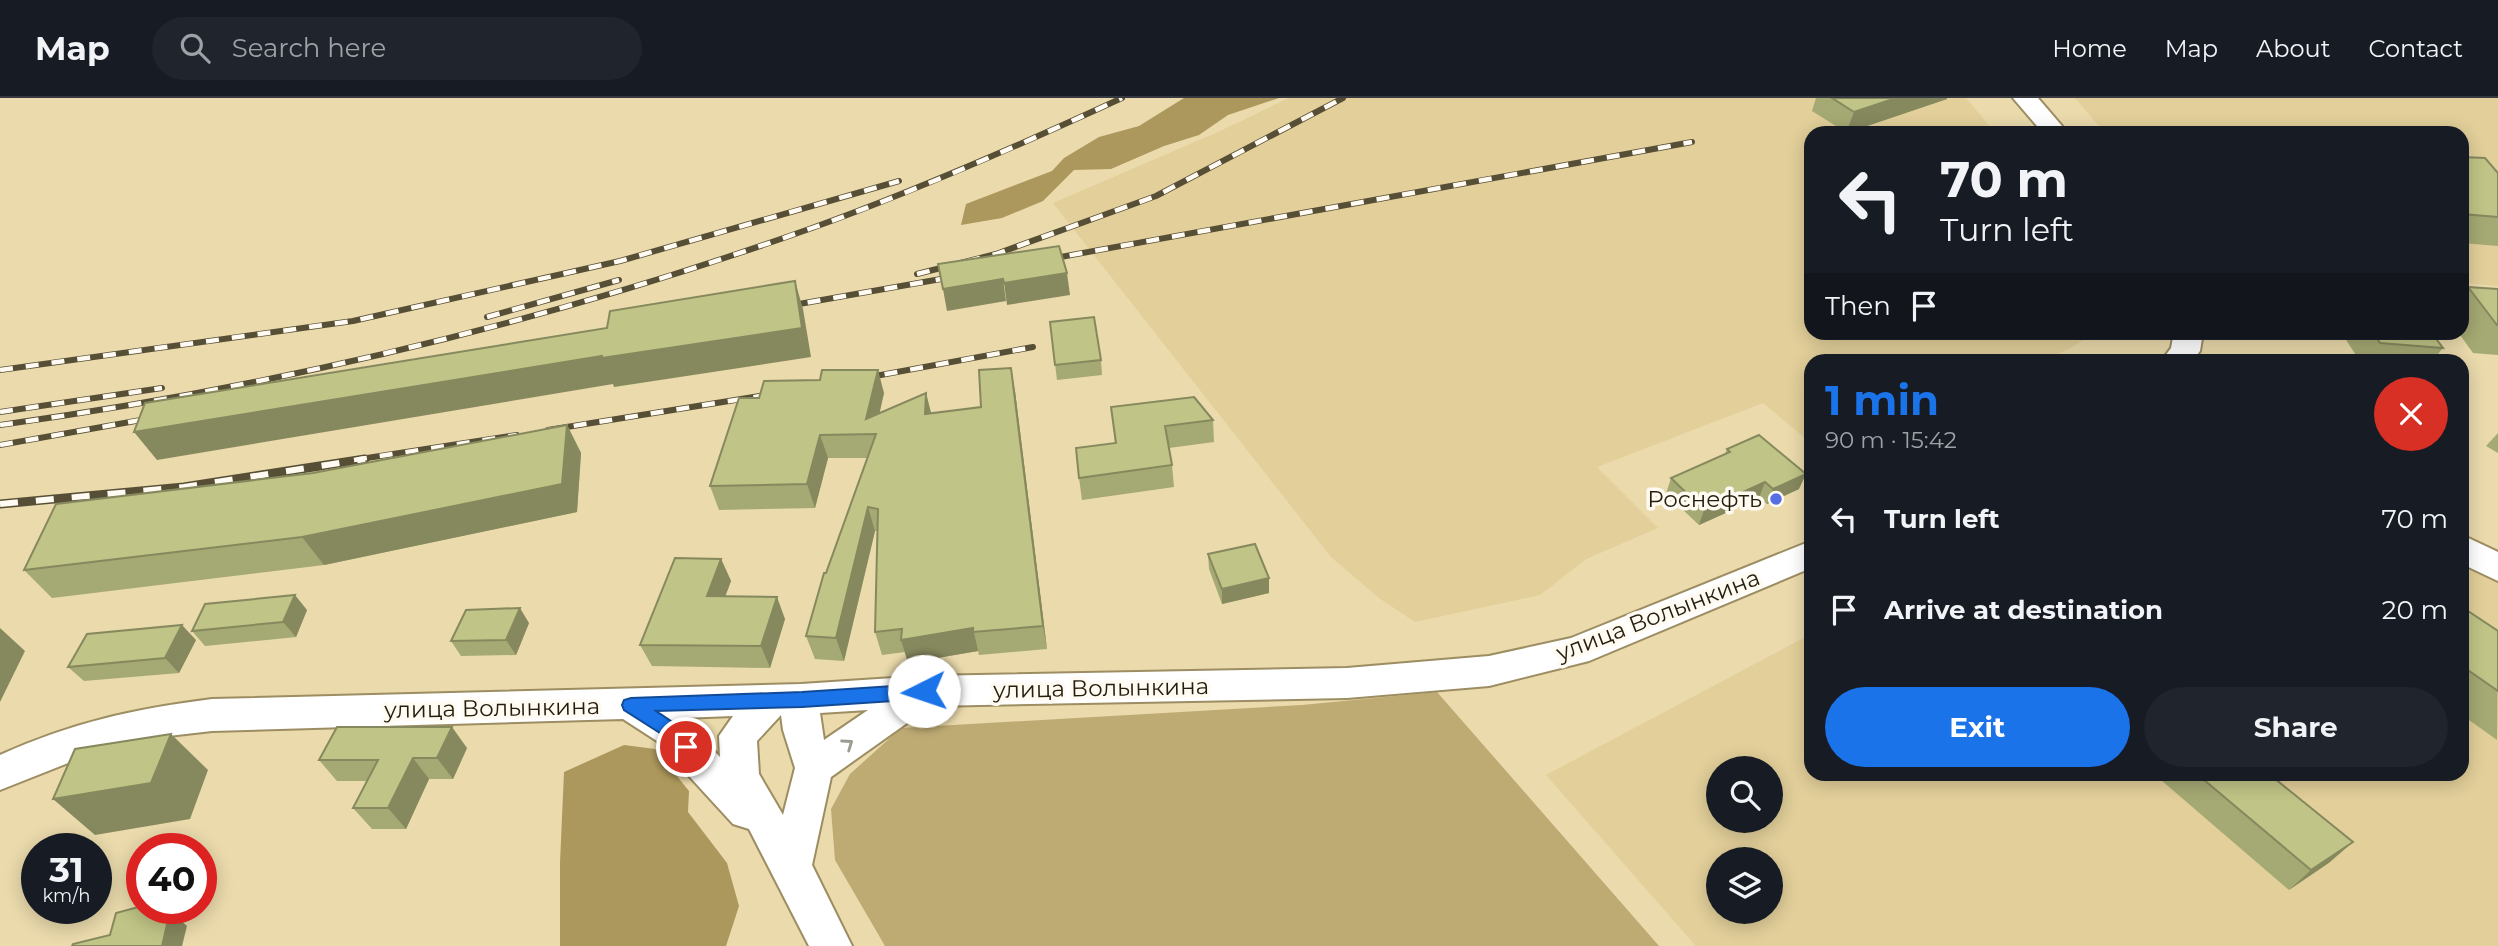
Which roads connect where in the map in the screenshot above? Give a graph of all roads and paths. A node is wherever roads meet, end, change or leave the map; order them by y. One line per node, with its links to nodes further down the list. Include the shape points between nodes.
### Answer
1 (2025, 98): 2 (street)
2 (2050, 126)
3 (2469, 552): 5 (street)
4 (1804, 557): 6 (street, улица Волынкина, via 1576,651 1489,671 1347,682)
5 (2498, 568)
6 (924, 691): 7 (street, улица Волынкина); 9 (street, one-way to 6)
7 (787, 700): 8 (street, улица Волынкина); 9 (street); 11 (street, via 738,736 740,776)
8 (631, 705): 10 (street, улица Волынкина, via 212,715 140,724 62,747); 11 (street, via 670,730)
9 (814, 768): 11 (street)
10 (0, 773)
11 (791, 866): 12 (street)
12 (831, 946)

